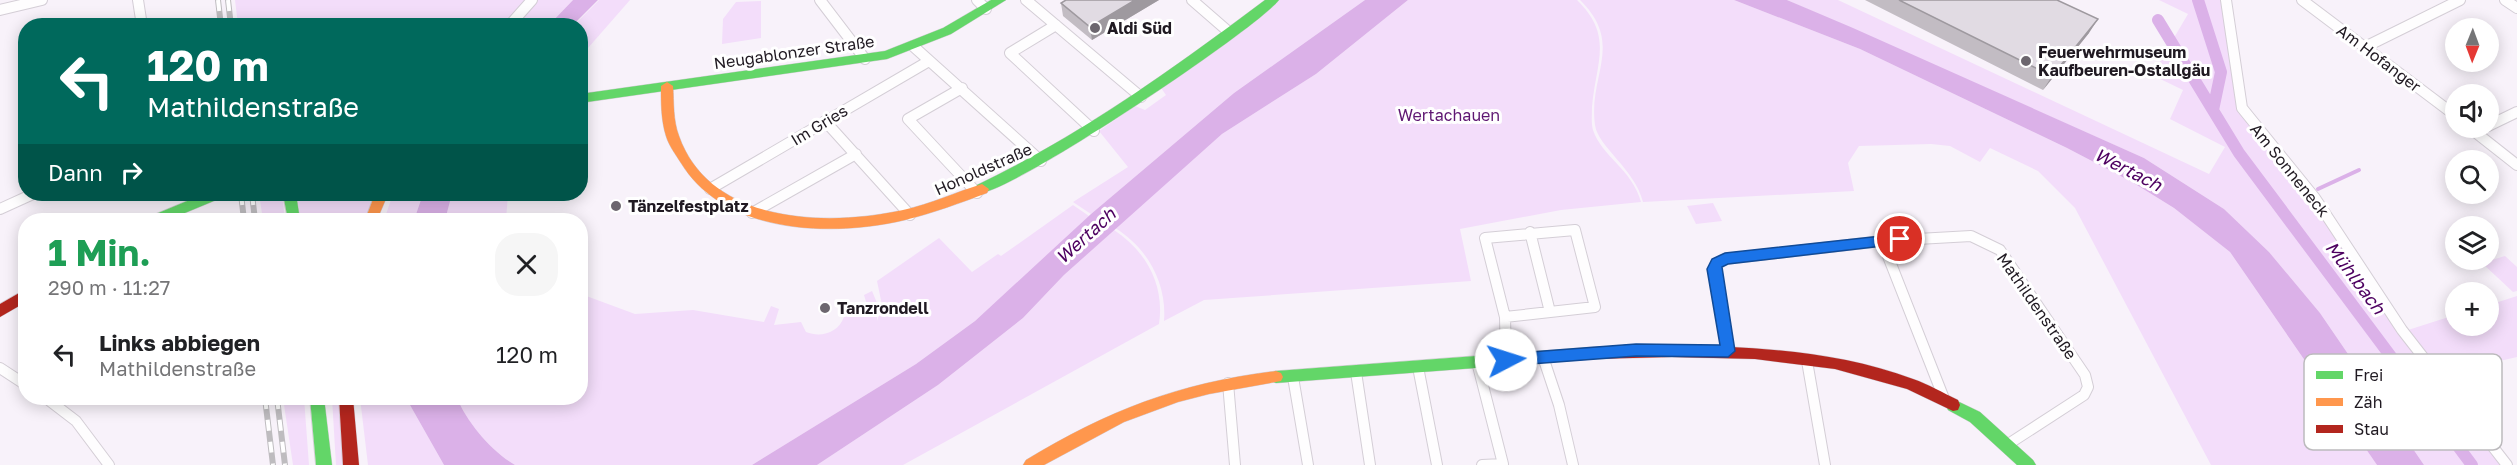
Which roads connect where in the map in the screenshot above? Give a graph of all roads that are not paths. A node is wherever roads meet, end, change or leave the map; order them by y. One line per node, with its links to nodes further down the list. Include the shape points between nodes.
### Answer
1 (42, 0): 15 (street)
2 (138, 0): 16 (street)
3 (532, 0): 17 (street)
4 (820, 0): 22 (street)
5 (1000, 0): 13 (street, Neugablonzer Straße)
6 (1026, 0): 18 (street)
7 (1192, 0): 19 (street)
8 (1273, 0): 19 (street, Honoldstraße)
9 (2226, 0): 52 (street, Am Sonneneck, via 2242,108 2315,198)
10 (2302, 0): 21 (street, Am Hofanger)
11 (2460, 0): 21 (street)
12 (2505, 0): 14 (street)
13 (981, 5): 20 (street, Neugablonzer Straße)
14 (2517, 8)
15 (0, 10)
16 (141, 18)
17 (516, 18)
18 (1056, 26): 26 (street); 32 (street, via 1010,53)
19 (1230, 33): 26 (street, Honoldstraße)
20 (913, 46): 22 (street, Neugablonzer Straße); 23 (street)
21 (2365, 47): 28 (street, Am Hofanger)
22 (865, 59): 24 (street, Neugablonzer Straße)
23 (929, 61): 25 (street); 31 (street, Im Gries)
24 (667, 86): 27 (street, Neugablonzer Straße); 37 (street, Honoldstraße, via 669,123 682,157)
25 (962, 88): 35 (street); 38 (street, via 908,119)
26 (1141, 97): 32 (street, Honoldstraße)
27 (588, 98)
28 (2445, 108)
29 (2517, 112): 30 (street)
30 (2499, 120)
31 (825, 121): 34 (street); 37 (street, Im Gries)
32 (1094, 131): 35 (street, Honoldstraße)
33 (2490, 138): 36 (street)
34 (856, 154): 43 (street); 44 (street)
35 (1041, 161): 38 (street, Honoldstraße)
36 (2517, 165)
37 (710, 189): 43 (street, Honoldstraße, via 724,201)
38 (977, 193): 44 (street, Honoldstraße)
39 (18, 201): 41 (street)
40 (200, 201): 42 (street)
41 (0, 209)
42 (172, 213)
43 (752, 213): 44 (street, Honoldstraße, via 798,223 844,224)
44 (910, 215)
45 (1530, 232): 49 (street); 49 (street, via 1575,230 1595,307); 50 (street, via 1485,238)
46 (1882, 241): 51 (street, Mathildenstraße, via 1717,263 1714,269); 63 (street); 67 (street, Mathildenstraße, via 1971,236 2000,250 2085,375 2088,387 2084,395)
47 (18, 300): 48 (street)
48 (0, 311)
49 (1550, 312): 50 (street)
50 (1505, 317): 54 (street)
51 (1728, 351): 53 (street, via 1636,350); 55 (street)
52 (2421, 354)
53 (1543, 357): 54 (street); 78 (street)
54 (1506, 360): 56 (street)
55 (1807, 361): 63 (street, via 1869,371); 79 (street)
56 (1477, 362): 57 (street); 77 (street, via 1503,464)
57 (1418, 367): 59 (street); 76 (street)
58 (0, 368): 61 (street)
59 (1356, 372): 60 (street); 75 (street)
60 (1293, 377): 62 (street); 74 (street)
61 (18, 380)
62 (1228, 383): 72 (street, via 1150,401 1073,438); 73 (street)
63 (1943, 396): 67 (street)
64 (55, 405): 69 (street, via 76,421)
65 (318, 405): 70 (street)
66 (347, 405): 71 (street)
67 (2010, 443): 80 (street)
68 (2495, 450): 81 (street, Am Sonneneck)
69 (104, 463)
70 (324, 465)
71 (351, 465)
72 (1030, 465)
73 (1235, 465)
74 (1308, 465)
75 (1371, 465)
76 (1437, 465)
77 (1482, 465)
78 (1573, 465)
79 (1825, 465)
80 (2028, 465)
81 (2507, 465)

